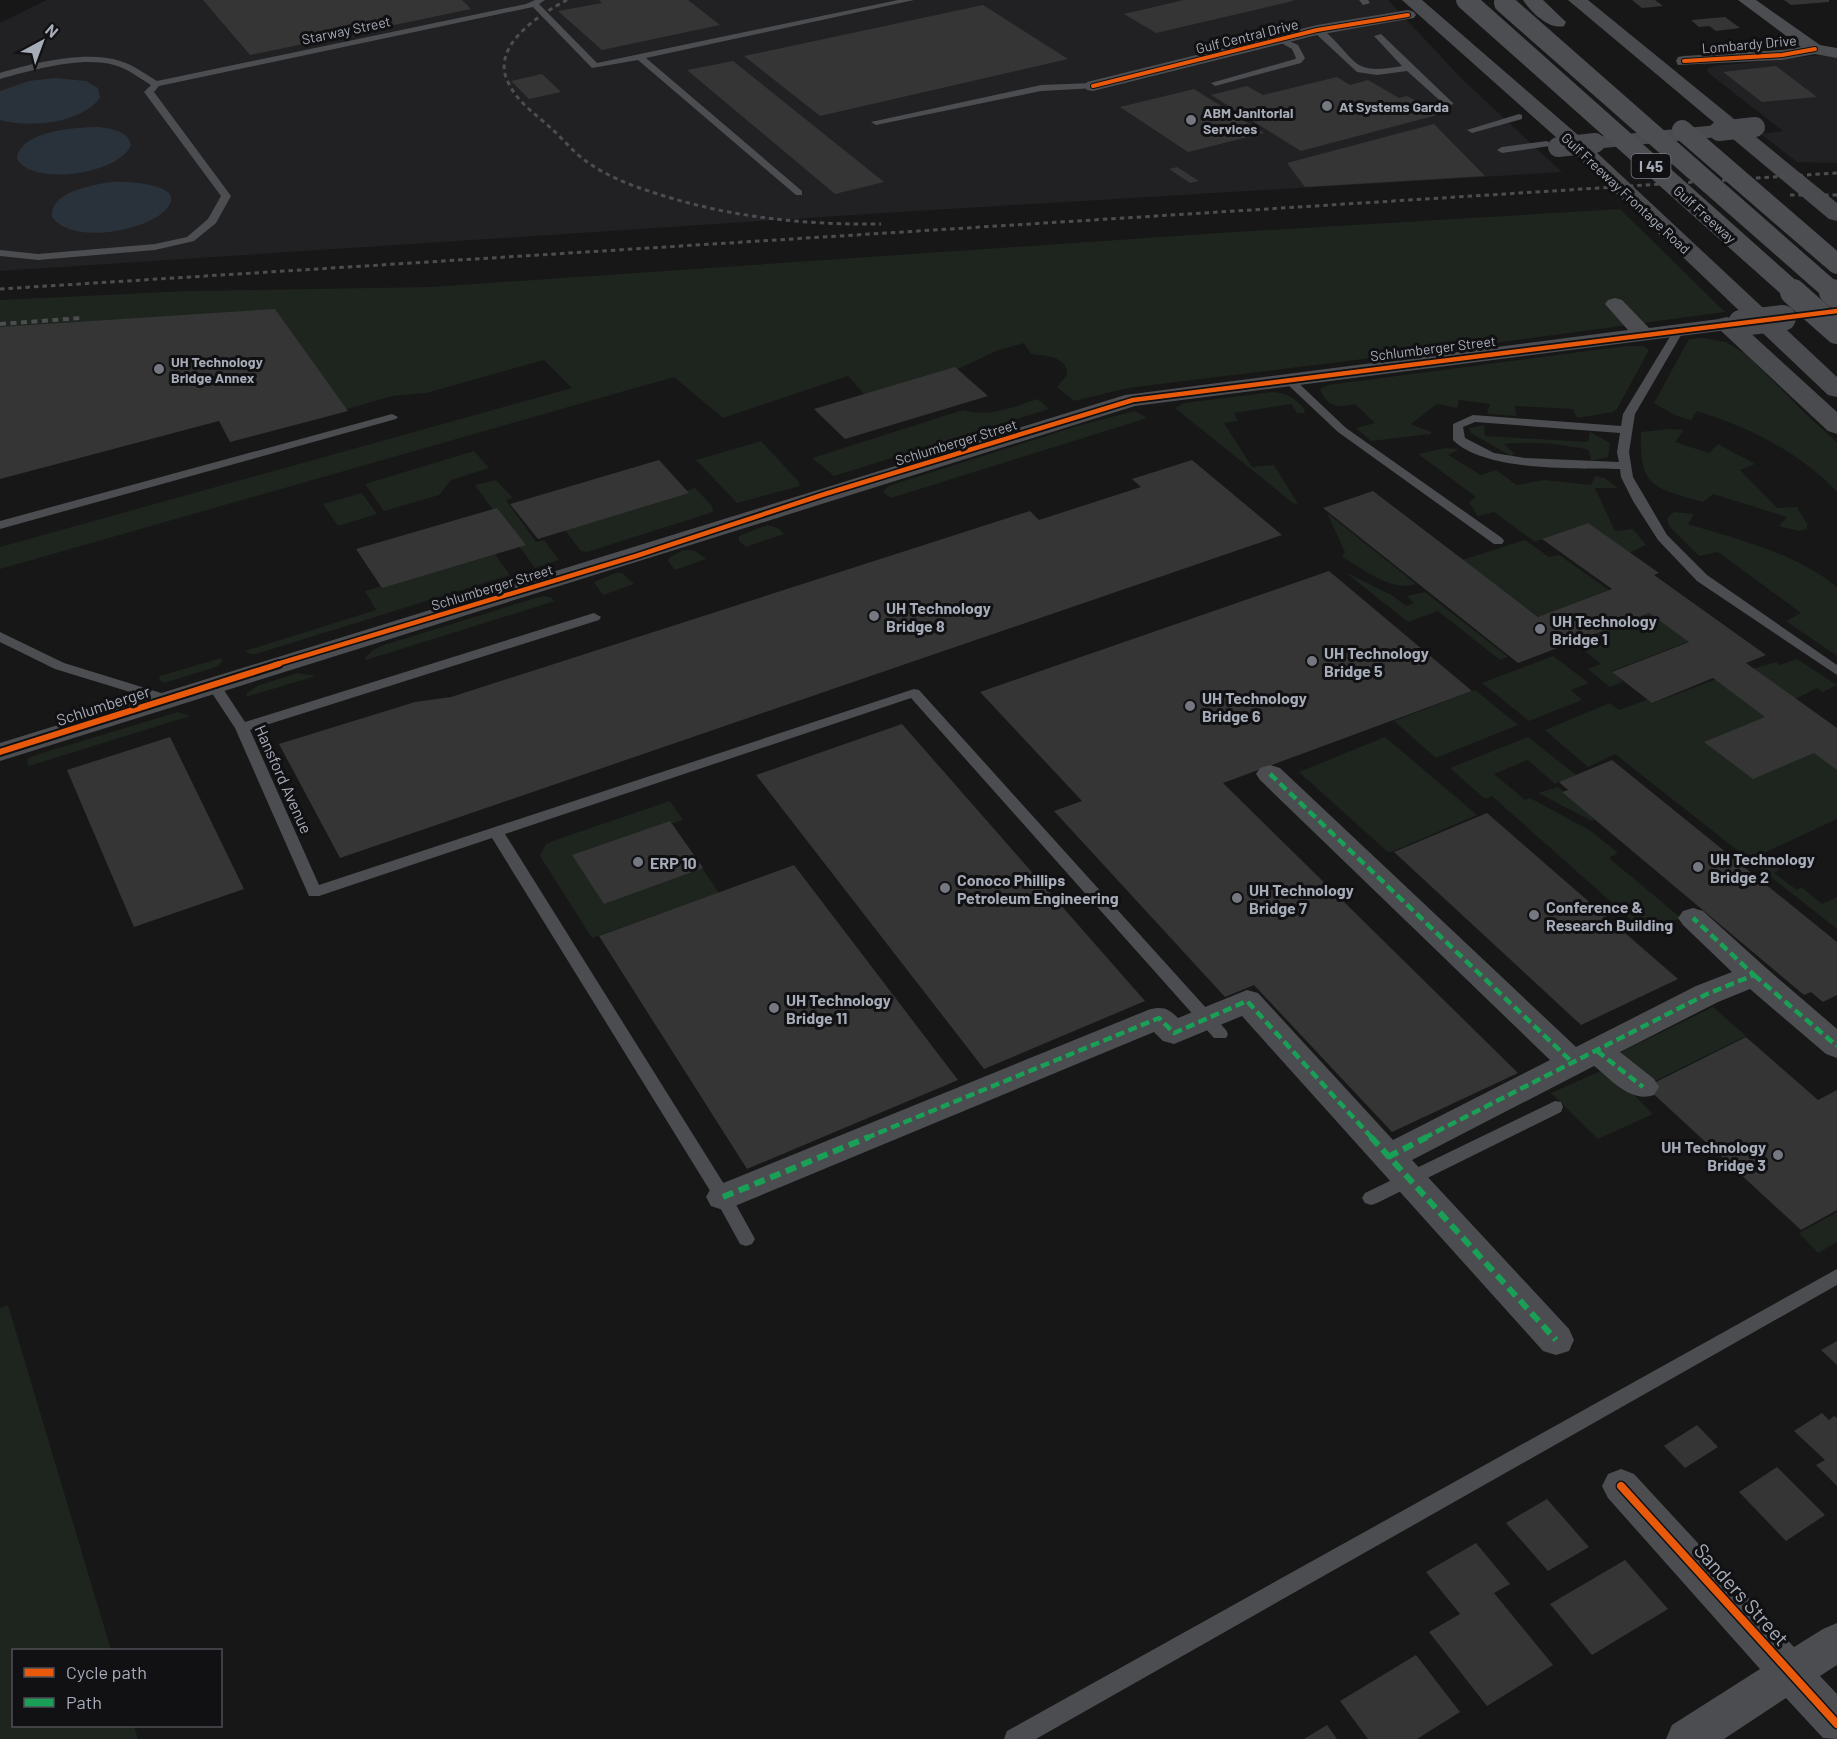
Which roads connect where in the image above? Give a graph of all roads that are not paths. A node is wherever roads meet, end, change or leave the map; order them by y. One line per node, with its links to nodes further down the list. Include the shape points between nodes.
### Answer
1 (910, 0): 18 (lane)
2 (1466, 0): 43 (highway, Gulf Freeway / I 45, bridge)
3 (1500, 0): 38 (highway, Gulf Freeway, bridge)
4 (1532, 0): 13 (highway)
5 (1577, 0): 35 (main road)
6 (1606, 0): 10 (main road)
7 (1746, 0): 16 (street)
8 (537, 2): 18 (lane, via 594,66); 24 (lane, Starway Street)
9 (1406, 5): 11 (street, Gulf Central Drive); 28 (main road); 46 (main road, Gulf Freeway Frontage Road, via 1462,41)
10 (1630, 19)
11 (1317, 30): 14 (street, Gulf Central Drive); 20 (lane, via 1359,70)
12 (1378, 36): 20 (lane)
13 (1575, 38)
14 (1280, 40): 23 (lane, via 1295,47 1301,58); 25 (street, Gulf Central Drive)
15 (1666, 47): 19 (main road)
16 (1815, 49): 17 (street); 19 (street, Lombardy Drive)
17 (1837, 53)
18 (640, 57): 34 (lane)
19 (1684, 61): 21 (main road)
20 (1408, 68): 26 (lane)
21 (1701, 75)
22 (0, 76): 24 (lane, via 62,63 100,60 117,62)
23 (1215, 83)
24 (156, 84): 36 (lane, via 149,92 226,196 212,221 190,239 155,246 38,257)
25 (1093, 86): 30 (lane, via 1041,88)
26 (1449, 104)
27 (1666, 116): 37 (highway, bridge)
28 (1519, 117): 31 (lane); 32 (main road)
29 (1749, 119): 32 (main road, bridge, via 1719,131)
30 (876, 122)
31 (1472, 130)
32 (1552, 145): 33 (lane)
33 (1502, 150)
34 (799, 193)
35 (1837, 214)
36 (0, 253)
37 (1837, 264)
38 (1837, 296)
39 (1615, 304): 44 (street)
40 (1837, 311): 41 (main road, bridge)
41 (1734, 323): 42 (street, Schlumberger Street); 48 (main road)
42 (1679, 330): 44 (street, Schlumberger Street); 49 (lane, via 1629,414)
43 (1837, 331)
44 (1643, 334): 45 (street, Schlumberger Street)
45 (1288, 379): 52 (lane, via 1341,430); 56 (street, Schlumberger Street, via 1133,400)
46 (1837, 390)
47 (392, 417): 51 (lane)
48 (1837, 426)
49 (1627, 430): 50 (lane, via 1623,453); 50 (lane, via 1473,418 1457,426 1459,440 1491,456 1525,462)
50 (1626, 466): 55 (lane, via 1639,501 1662,537 1702,578)
51 (0, 525)
52 (1498, 541)
53 (594, 617): 58 (lane)
54 (0, 636): 57 (lane, via 82,675)
55 (1837, 671)
56 (213, 684): 57 (street, Schlumberger); 58 (lane, Hansford Avenue)
57 (166, 699): 59 (street, Schlumberger)
58 (242, 728): 61 (lane, Hansford Avenue, via 314,892)
59 (0, 752)
60 (1270, 774): 66 (street)
61 (496, 832): 64 (lane, via 914,693); 70 (lane)
62 (1693, 918): 63 (street)
63 (1754, 975): 65 (street); 66 (street, via 1707,994)
64 (1213, 1027): 69 (street, via 1247,1001); 70 (street, via 1174,1033 1159,1017)
65 (1837, 1046)
66 (1584, 1057): 67 (street); 69 (street)
67 (1643, 1087)
68 (1555, 1107): 69 (lane)
69 (1399, 1168): 71 (lane); 74 (street)
70 (723, 1197): 72 (lane)
71 (1371, 1198)
72 (746, 1239)
73 (1837, 1276): 79 (lane)
74 (1556, 1340)
75 (1622, 1486): 77 (street, Sanders Street)
76 (1837, 1642): 77 (street)
77 (1790, 1672): 78 (street, Sanders Street); 80 (street)
78 (1837, 1724)
79 (1015, 1739)
80 (1687, 1739)

